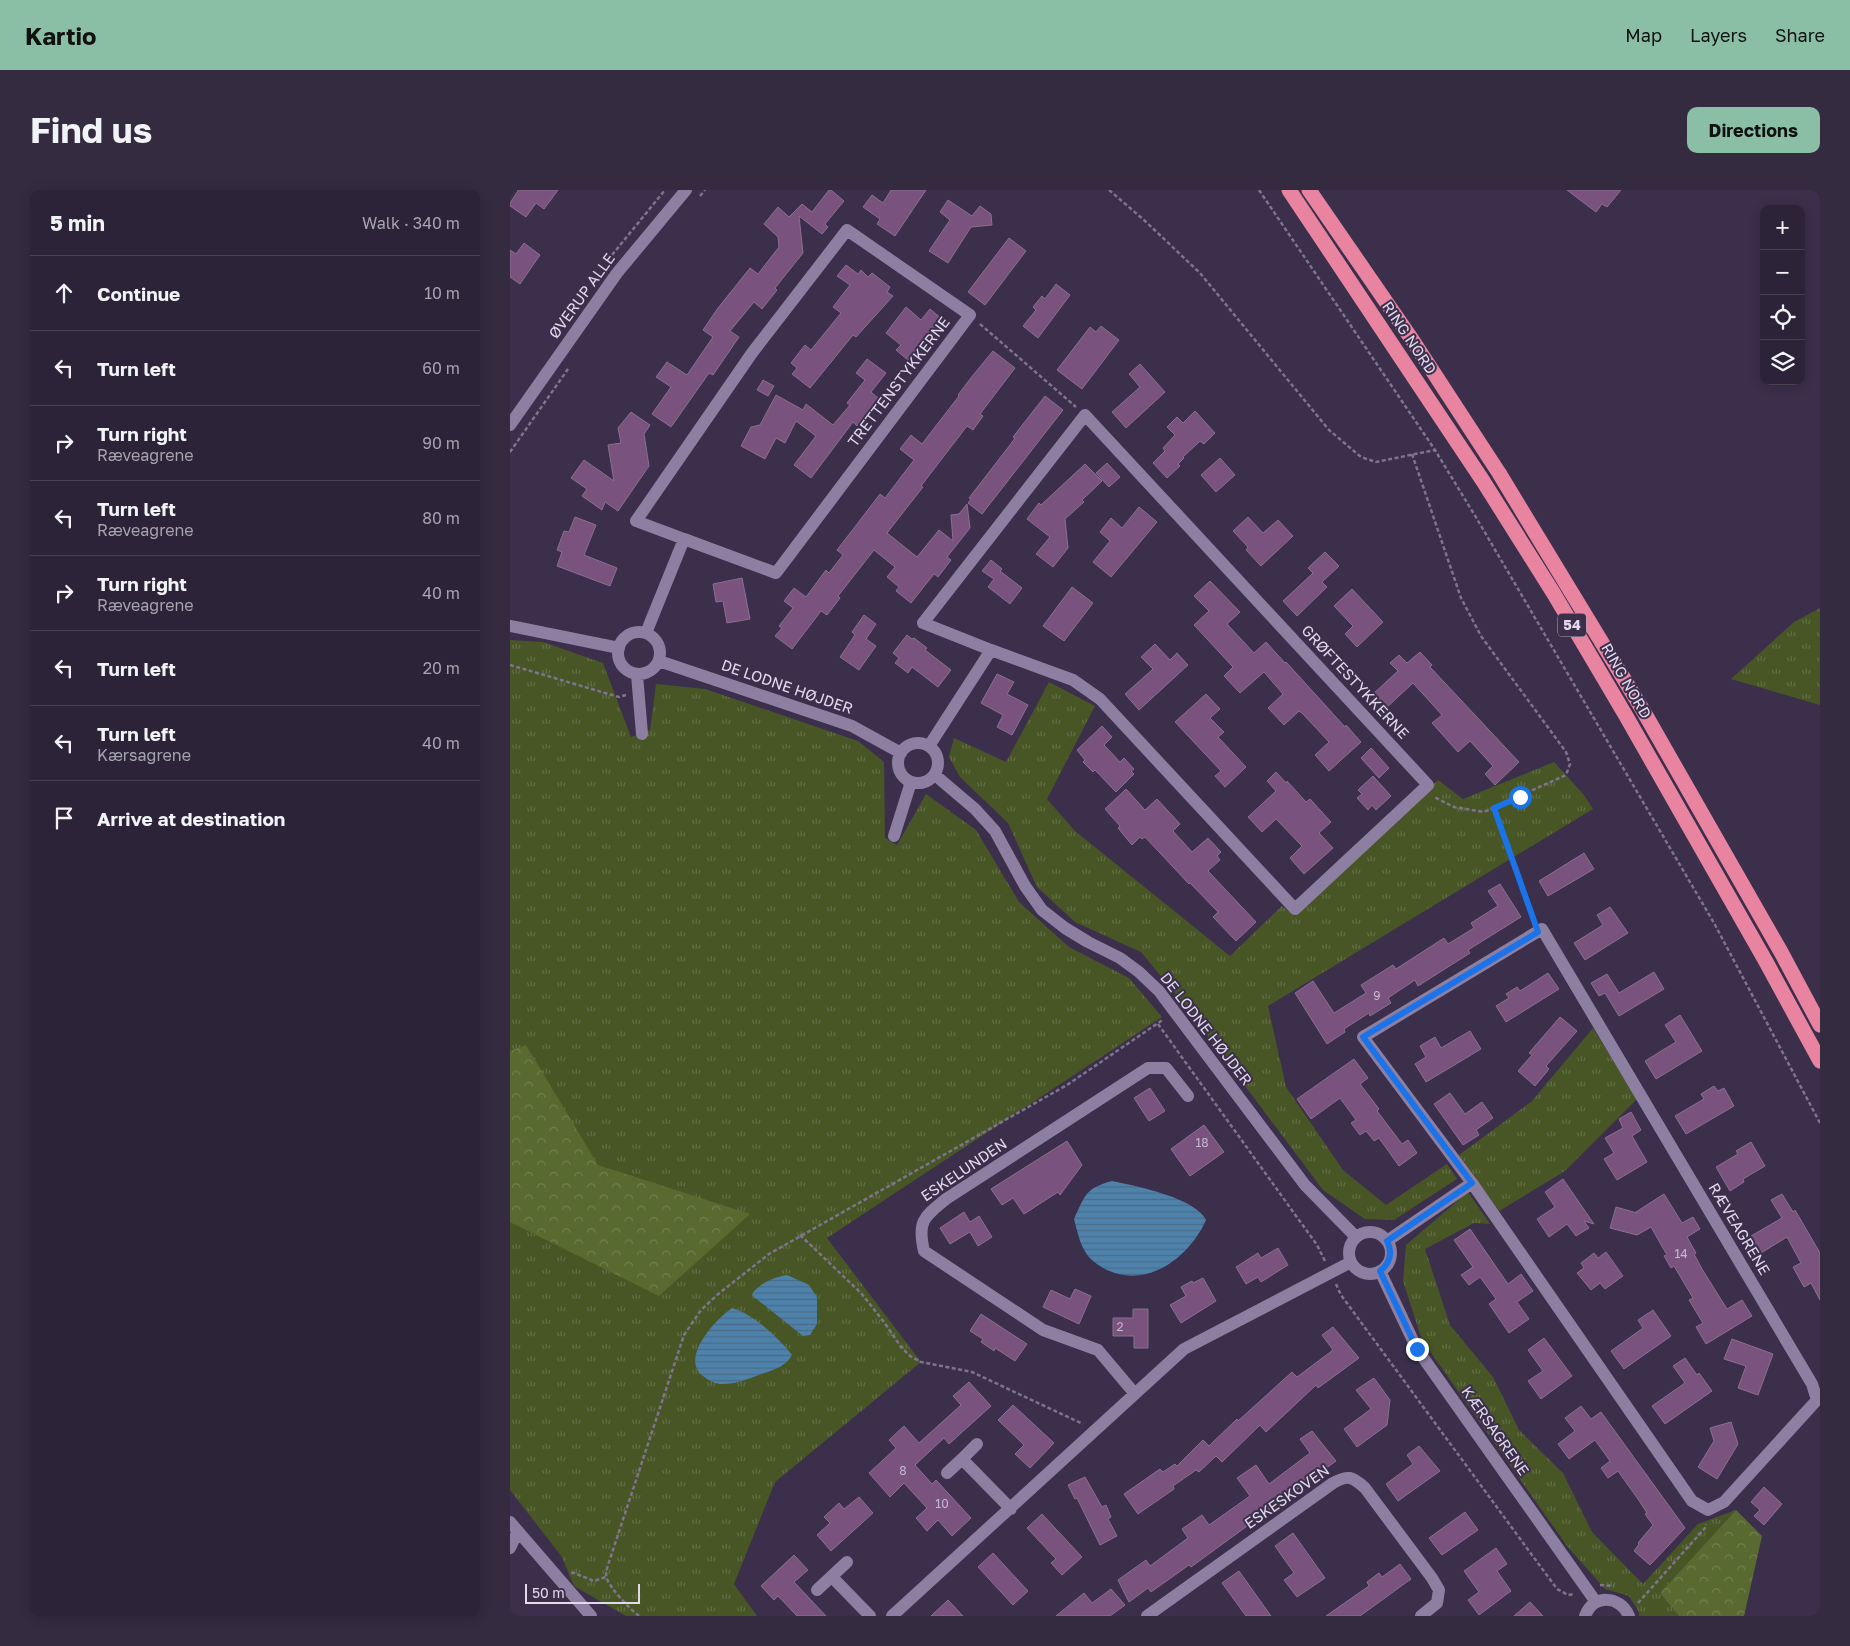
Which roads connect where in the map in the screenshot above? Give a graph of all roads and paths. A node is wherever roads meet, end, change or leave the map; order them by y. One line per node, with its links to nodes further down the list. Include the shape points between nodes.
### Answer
1 (686, 190): 11 (street, ØVERUP ALLE, via 617,273)
2 (705, 190): 7 (path)
3 (1109, 190): 14 (path, via 1200,273 1329,430 1361,457 1376,462)
4 (1259, 190): 12 (path)
5 (1289, 190): 36 (highway, RING NORD / 54, via 1484,481 1554,594)
6 (1309, 190): 35 (highway, RING NORD / 54, via 1499,472 1689,791)
7 (698, 198)
8 (970, 315): 10 (path); 15 (street, TRETTENSTYKKERNE, via 776,573); 15 (street, TRETTENSTYKKERNE, via 847,230 752,353 636,520)
9 (568, 369): 13 (path)
10 (1084, 415): 19 (street, via 923,623); 29 (street, GRØFTESTYKKERNE, via 1428,784)
11 (510, 425)
12 (1435, 450): 14 (path); 38 (path, via 1714,923)
13 (510, 452)
14 (1412, 454): 30 (path, via 1461,598 1481,636 1566,752 1570,764 1566,775)
15 (684, 538): 17 (street)
16 (510, 626): 18 (street)
17 (646, 633): 18 (street, via 626,636); 20 (street, via 657,641)
18 (619, 648): 22 (street, via 620,662)
19 (991, 650): 25 (street); 29 (street, via 1073,680 1100,699 1295,909)
20 (659, 661): 22 (street, via 650,671); 26 (street, DE LODNE HØJDER, via 852,726)
21 (510, 665): 23 (path, via 619,697)
22 (637, 675): 23 (street)
23 (639, 693): 24 (street)
24 (642, 734)
25 (929, 746): 26 (street, via 910,745); 27 (street, via 939,763)
26 (901, 753): 28 (street, via 899,770)
27 (935, 775): 28 (street, via 924,783); 33 (street, DE LODNE HØJDER, via 995,831 1042,910 1065,928 1139,972 1159,991)
28 (911, 782): 31 (street)
29 (1421, 791): 30 (path, via 1454,806 1484,812)
30 (1494, 808): 32 (path)
31 (894, 836)
32 (1538, 932): 39 (street, via 1363,1037); 52 (street, RÆVEAGRENE, via 1542,929 1812,1384 1817,1400 1724,1502)
33 (1174, 1012): 34 (path); 41 (street, DE LODNE HØJDER, via 1305,1185)
34 (1158, 1024): 40 (path, via 1067,1085); 45 (path, via 1317,1245)
35 (1820, 1025)
36 (1820, 1061)
37 (1188, 1096): 46 (street, ESKELUNDEN, via 1166,1068 1148,1068 946,1199 926,1215 920,1234 924,1251 1043,1330 1098,1350)
38 (1820, 1123)
39 (1472, 1183): 42 (street); 52 (street, via 1692,1501)
40 (800, 1235): 47 (path, via 861,1292 910,1356 921,1362 972,1372); 57 (path, via 768,1254 717,1295 701,1310 684,1335)
41 (1356, 1238): 42 (street, via 1369,1232); 43 (street, via 1349,1249)
42 (1387, 1241): 44 (street, via 1391,1254)
43 (1351, 1262): 44 (street, via 1367,1274); 45 (street)
44 (1380, 1271): 61 (street, KÆRSAGRENE, via 1417,1349)
45 (1330, 1272): 46 (street, via 1184,1349); 61 (path, via 1341,1294 1558,1589 1568,1595)
46 (1135, 1394): 47 (street)
47 (1094, 1432): 51 (street)
48 (977, 1444): 49 (street)
49 (962, 1459): 50 (street); 51 (street)
50 (947, 1473)
51 (1011, 1509): 68 (street)
52 (1708, 1510): 63 (path, via 1705,1528)
53 (514, 1526): 54 (street); 56 (street)
54 (510, 1548)
55 (847, 1562): 58 (street)
56 (555, 1576): 57 (path, via 574,1573 594,1581); 65 (street)
57 (606, 1577): 66 (path, via 626,1606)
58 (832, 1577): 60 (street); 67 (street)
59 (1620, 1588): 61 (path, via 1602,1584)
60 (817, 1590)
61 (1592, 1597): 71 (street); 72 (street, via 1616,1601)
62 (1634, 1597): 63 (path)
63 (1638, 1603): 64 (path)
64 (1641, 1608)
65 (591, 1616)
66 (639, 1616)
67 (870, 1616)
68 (892, 1616)
69 (1147, 1616): 70 (street, ESKESKOVEN, via 1332,1483 1344,1478 1354,1478 1365,1488 1435,1584 1437,1603)
70 (1421, 1616)
71 (1585, 1616)
72 (1629, 1616)

